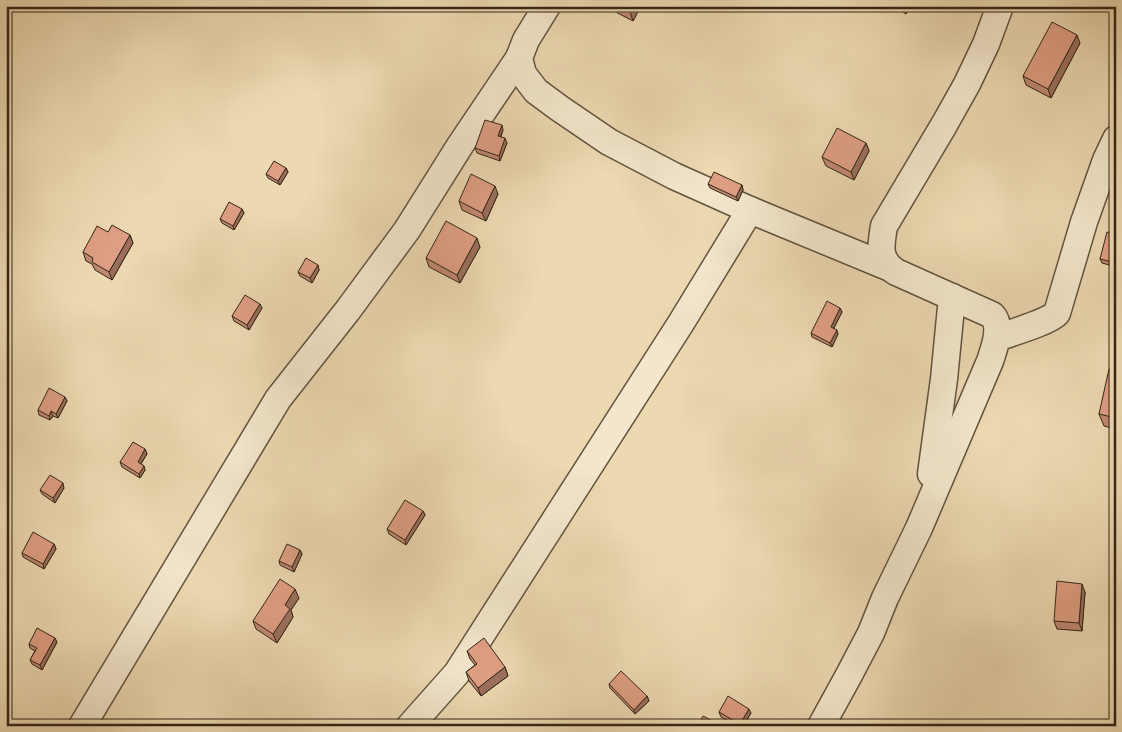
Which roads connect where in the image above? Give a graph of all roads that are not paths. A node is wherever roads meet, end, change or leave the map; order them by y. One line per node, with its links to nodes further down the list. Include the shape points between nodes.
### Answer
1 (547, 6): 3 (street)
2 (1000, 6): 6 (street, via 967,84 884,226 881,245)
3 (519, 58): 5 (street, via 523,74 536,91 609,142); 10 (street, via 407,230 278,399)
4 (1116, 139): 8 (street, via 1084,222 1054,317)
5 (750, 210): 6 (street); 11 (street, via 458,673)
6 (888, 267): 7 (street)
7 (952, 297): 8 (street, via 996,318); 9 (street)
8 (997, 338): 9 (street)
9 (928, 507): 12 (street, via 871,633)
10 (82, 726)
11 (410, 726)
12 (821, 726)

